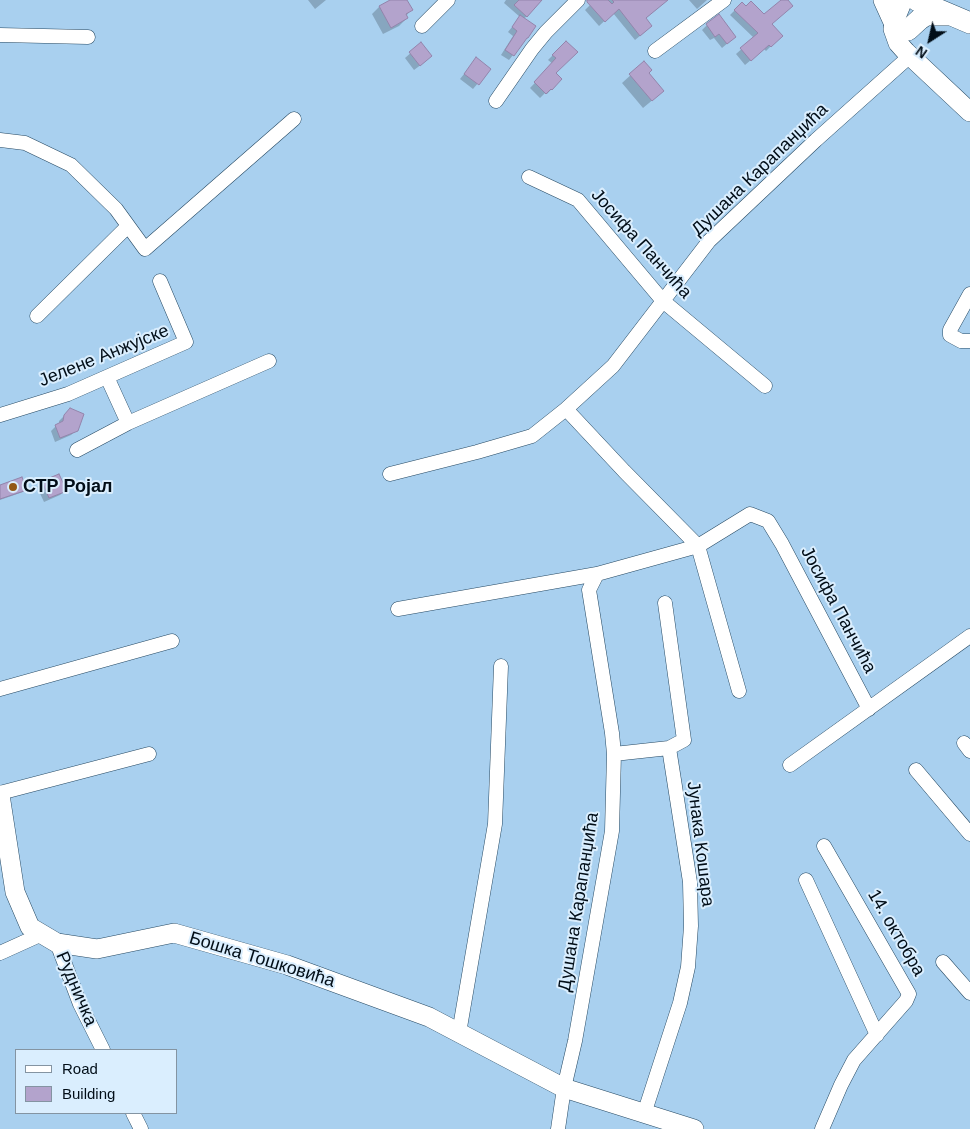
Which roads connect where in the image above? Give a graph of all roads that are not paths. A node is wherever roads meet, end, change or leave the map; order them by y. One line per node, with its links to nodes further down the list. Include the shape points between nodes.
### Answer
1 (448, 0): 8 (street)
2 (578, 0): 14 (street, via 532,49)
3 (724, 0): 12 (street)
4 (884, 0): 9 (main road)
5 (944, 0): 7 (main road)
6 (915, 1): 7 (main road); 9 (street)
7 (966, 17): 9 (main road, via 926,15)
8 (422, 26)
9 (901, 26): 13 (street)
10 (0, 35): 11 (street)
11 (88, 37)
12 (655, 51)
13 (908, 54): 15 (street); 22 (street, Душана Карапанџића, via 709,241)
14 (496, 101)
15 (970, 112)
16 (294, 119): 19 (street, via 146,249)
17 (0, 140): 19 (street, via 25,144 71,165)
18 (530, 177): 22 (street, Јосифа Панчића, via 578,200)
19 (128, 226): 23 (street)
20 (160, 281): 26 (street, Јелене Анжујске, via 186,342)
21 (970, 294): 24 (street, via 950,330 950,335 961,341)
22 (663, 301): 27 (street, Јосифа Панчића); 28 (street, Душана Карапанџића, via 613,366)
23 (37, 316)
24 (970, 340)
25 (269, 361): 30 (street)
26 (107, 377): 29 (street, Јелене Анжујске, via 68,394); 30 (street)
27 (765, 386)
28 (566, 409): 32 (street, Душана Карапанџића, via 532,436); 33 (street)
29 (0, 415)
30 (128, 422): 31 (street)
31 (77, 450)
32 (390, 474)
33 (698, 546): 34 (street); 41 (street); 42 (street, Јосифа Панчића, via 750,514 768,520)
34 (597, 574): 36 (street); 45 (street, Душана Карапанџића, via 589,590)
35 (665, 603): 43 (street, via 684,740)
36 (398, 609)
37 (970, 636): 42 (street)
38 (172, 640): 40 (street)
39 (501, 666): 56 (street, via 495,824)
40 (0, 689)
41 (739, 691)
42 (869, 709): 46 (street)
43 (669, 748): 45 (street); 61 (street, Јунака Кошара, via 690,882 691,926 688,967 680,1003)
44 (149, 754): 48 (street, Рудничка)
45 (614, 754): 59 (street, Душана Карапанџића, via 612,830)
46 (790, 765)
47 (916, 770): 49 (street)
48 (0, 794): 52 (street, Рудничка, via 15,892 30,927)
49 (970, 834)
50 (824, 846): 57 (street, 14. октобра, via 909,994)
51 (806, 880): 57 (street)
52 (49, 939): 53 (street); 56 (street, Бошка Тошковића, via 97,949 174,933 293,967 429,1017); 58 (street, Рудничка)
53 (0, 953)
54 (943, 962): 55 (street)
55 (970, 993)
56 (459, 1033): 59 (street, Бошка Тошковића)
57 (877, 1035): 65 (street, 14. октобра, via 854,1060)
58 (102, 1049)
59 (564, 1088): 61 (street, Бошка Тошковића); 63 (street, Душана Карапанџића)
60 (134, 1114): 62 (street)
61 (644, 1114): 64 (street, Бошка Тошковића)
62 (141, 1129)
63 (558, 1129)
64 (694, 1129)
65 (822, 1129)

